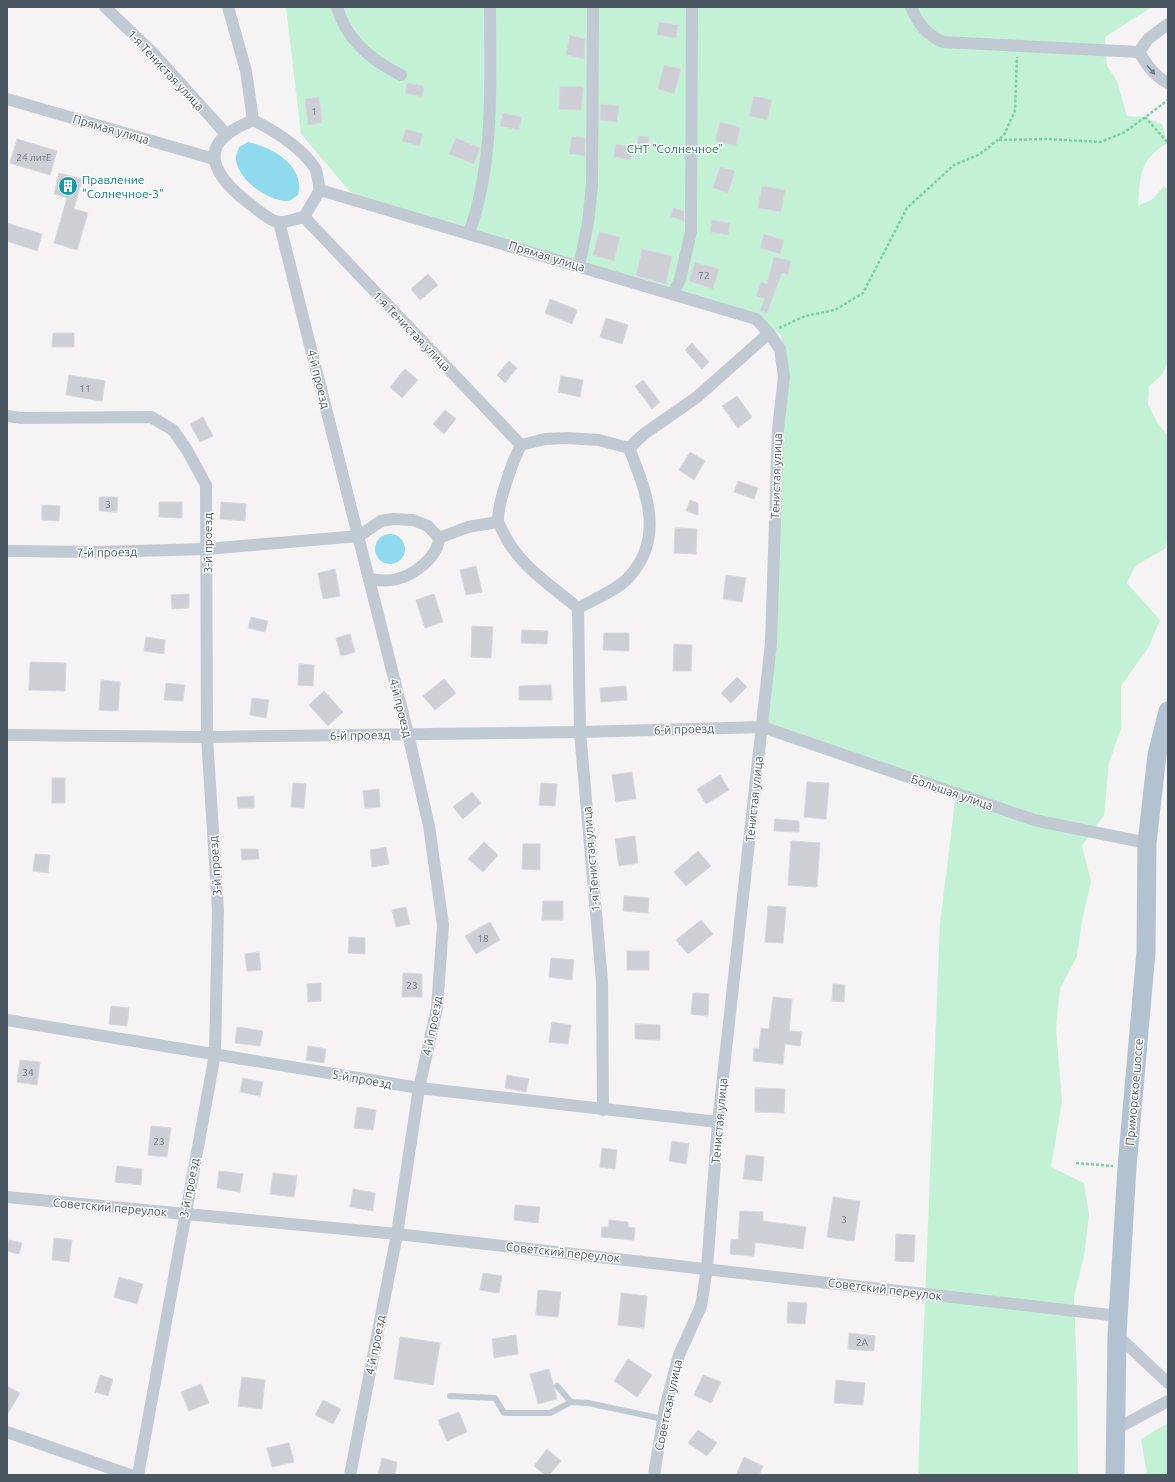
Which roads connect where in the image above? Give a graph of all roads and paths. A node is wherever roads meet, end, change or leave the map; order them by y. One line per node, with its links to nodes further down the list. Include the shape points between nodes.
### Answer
1 (105, 7): 17 (street, 1-я Тенистая улица, via 152,52)
2 (228, 7): 16 (street, via 246,71)
3 (337, 7): 11 (street, via 340,18 355,42 383,66)
4 (490, 7): 24 (street, via 487,158 482,192)
5 (593, 7): 25 (street, via 592,185 588,223)
6 (692, 7): 26 (street, via 691,232 680,279)
7 (911, 7): 9 (street, via 930,36 943,42)
8 (1168, 24): 10 (street, via 1148,39)
9 (1018, 46): 10 (street); 18 (path, via 1016,111 1004,135)
10 (1139, 52): 12 (street, one-way to 12, via 1148,67)
11 (401, 75)
12 (1168, 83)
13 (7, 99): 20 (street, Прямая улица)
14 (1168, 100): 15 (path)
15 (1145, 117): 18 (path, via 1124,132 1101,142); 19 (path)
16 (253, 120): 17 (street); 21 (street, via 266,126 298,150 315,169)
17 (226, 134): 20 (street, via 217,145)
18 (998, 140): 27 (path, via 980,154 954,165 907,208 863,293 835,310 805,316)
19 (1168, 143)
20 (214, 159): 23 (street, via 225,181 242,198)
21 (320, 190): 22 (street); 24 (street, Прямая улица)
22 (304, 217): 23 (street); 29 (street, 1-я Тенистая улица)
23 (279, 222): 32 (street, 4-й проезд)
24 (469, 233): 25 (street, Прямая улица)
25 (579, 266): 26 (street, Прямая улица)
26 (673, 294): 27 (street, Прямая улица, via 756,319)
27 (769, 333): 30 (street, via 697,397 644,434); 39 (street, Тенистая улица, via 780,349 784,377 778,429 771,643)
28 (7, 416): 34 (street, 3-й проезд, via 151,417 173,430 206,486)
29 (521, 445): 30 (street, via 545,439 566,438 599,440); 31 (street, via 509,475)
30 (629, 448): 37 (street, via 644,485 651,523 644,554 628,578)
31 (498, 522): 33 (street, via 468,526); 37 (street, via 518,556 536,575)
32 (359, 536): 33 (street, via 381,521 393,519 413,520 428,526); 34 (street, 7-й проезд); 36 (street)
33 (439, 538): 36 (street, via 439,547 422,565 409,574 396,580)
34 (207, 549): 35 (street, 7-й проезд); 43 (street, 3-й проезд)
35 (7, 551)
36 (369, 579): 41 (street, 4-й проезд)
37 (578, 608): 40 (street, 1-я Тенистая улица)
38 (1168, 710): 44 (main road, Приморское шоссе, via 1157,755)
39 (762, 727): 40 (street, 6-й проезд); 44 (street, Большая улица, via 1034,820); 49 (street, Тенистая улица)
40 (580, 732): 41 (street, 6-й проезд); 48 (street, 1-я Тенистая улица, via 602,981)
41 (408, 734): 43 (street, 6-й проезд); 47 (street, 4-й проезд, via 429,826 443,925 437,1008)
42 (7, 735): 43 (street, 6-й проезд)
43 (207, 737): 46 (street, 3-й проезд, via 218,910)
44 (1147, 842): 51 (main road, Приморское шоссе, via 1146,952)
45 (7, 1020): 46 (street, 5-й проезд)
46 (215, 1054): 47 (street, 5-й проезд); 53 (street, 3-й проезд)
47 (419, 1088): 48 (street, 5-й проезд); 54 (street, 4-й проезд)
48 (603, 1110): 49 (street, 5-й проезд)
49 (718, 1122): 55 (street, Тенистая улица)
50 (1076, 1163): 51 (path)
51 (1127, 1167): 56 (main road, Приморское шоссе)
52 (7, 1197): 53 (street, Советский переулок)
53 (184, 1213): 54 (street, Советский переулок); 67 (street, 3-й проезд)
54 (397, 1234): 55 (street, Советский переулок); 68 (street, 4-й проезд)
55 (707, 1268): 56 (street, Советский переулок); 63 (street, Советская улица, via 701,1306 679,1355)
56 (1118, 1316): 57 (main road, Приморское шоссе)
57 (1118, 1335): 58 (street); 64 (main road, Приморское шоссе)
58 (1168, 1383)
59 (557, 1386): 62 (lane)
60 (450, 1396): 62 (lane, via 495,1398 504,1413 550,1413)
61 (1168, 1400): 64 (street)
62 (571, 1402): 63 (lane, via 588,1403)
63 (664, 1420): 69 (street, Советская улица)
64 (1116, 1429): 70 (main road, Приморское шоссе)
65 (7, 1432): 66 (street)
66 (130, 1475)
67 (138, 1475)
68 (350, 1475)
69 (654, 1475)
70 (1115, 1475)

